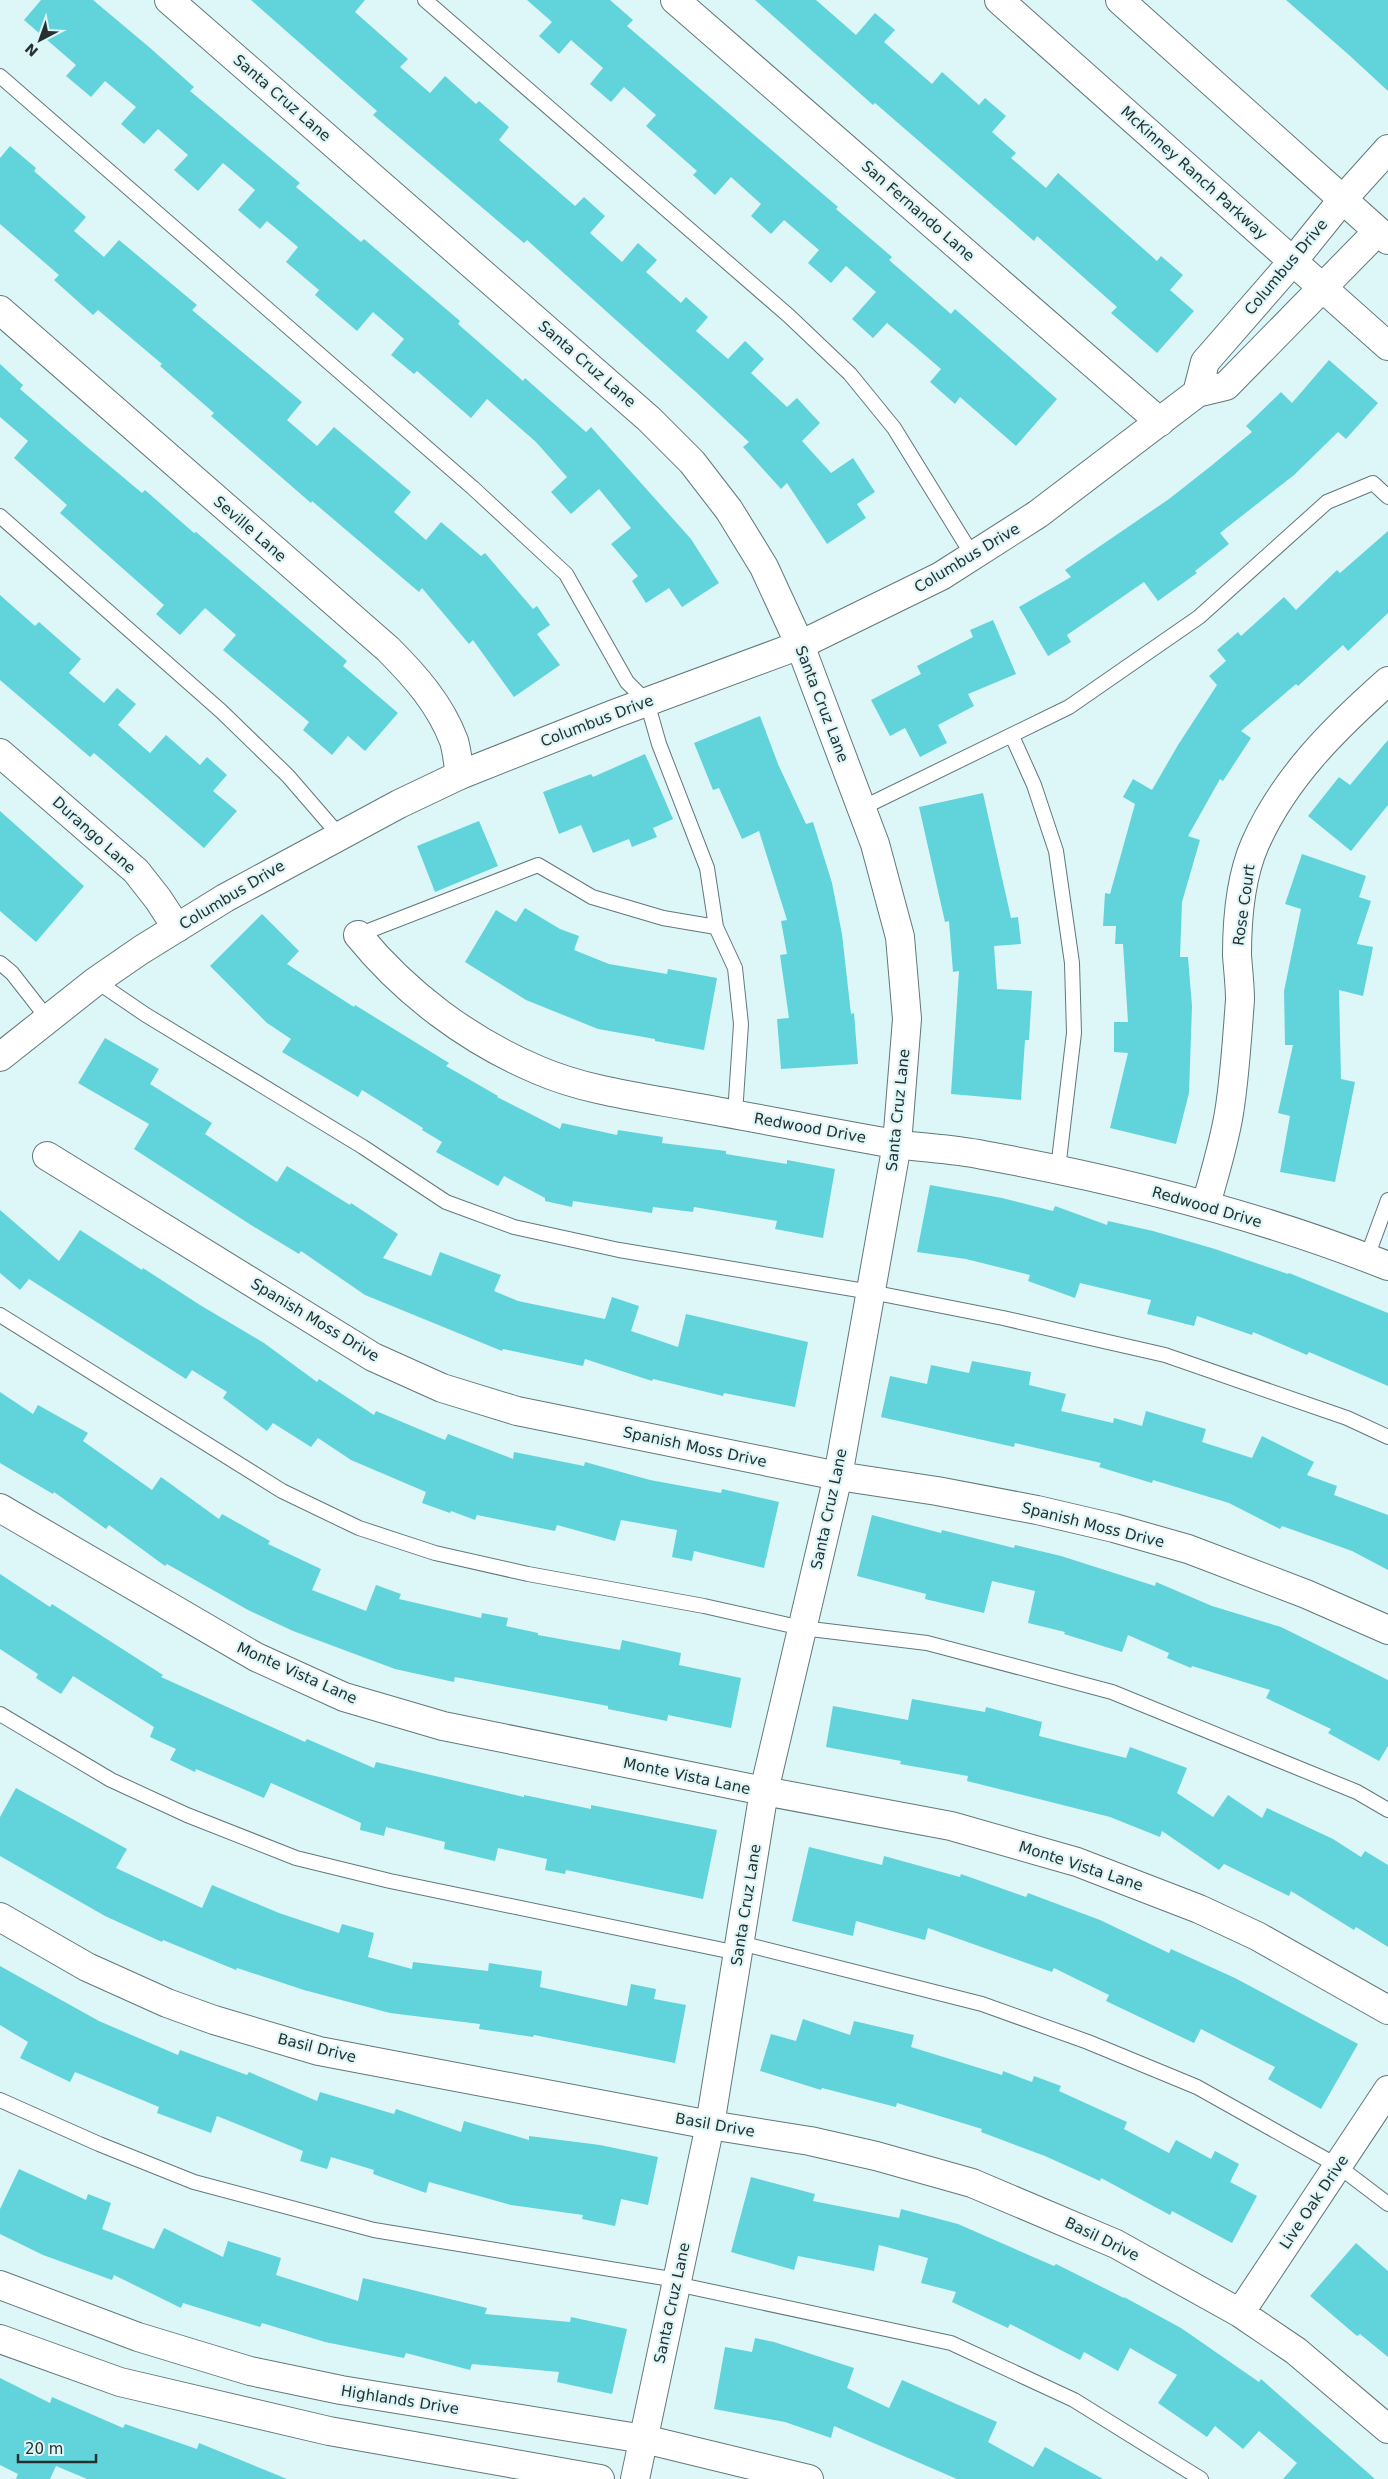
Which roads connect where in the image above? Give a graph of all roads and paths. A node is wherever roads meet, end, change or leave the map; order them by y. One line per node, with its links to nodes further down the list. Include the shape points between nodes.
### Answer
1 (169, 0): 19 (street, Santa Cruz Lane, via 673,442 714,488 749,540)
2 (426, 0): 18 (lane, via 790,316 850,374 894,428)
3 (675, 0): 15 (street, San Fernando Lane)
4 (999, 0): 10 (street, McKinney Ranch Parkway)
5 (1120, 0): 8 (street)
6 (0, 76): 21 (lane, via 466,482 566,574 626,682)
7 (1388, 149): 8 (street, Columbus Drive)
8 (1343, 199): 9 (street); 10 (street, Columbus Drive)
9 (1385, 230): 11 (street, Columbus Drive)
10 (1293, 261): 11 (street, McKinney Ranch Parkway); 14 (street, Columbus Drive, via 1205,362)
11 (1323, 288): 13 (street, McKinney Ranch Parkway); 14 (street, Columbus Drive, via 1226,386)
12 (0, 310): 24 (street, Seville Lane, via 388,649 417,678 438,708 454,741)
13 (1388, 346)
14 (1197, 393): 15 (street, Columbus Drive)
15 (1160, 422): 18 (street, Columbus Drive, via 1044,509)
16 (1388, 497): 22 (lane, via 1374,483 1328,502 1199,617 1069,707)
17 (0, 516): 26 (lane, via 221,711 288,776)
18 (973, 556): 19 (street, Columbus Drive, via 906,595)
19 (800, 644): 21 (street, Columbus Drive); 25 (street, Santa Cruz Lane)
20 (1388, 681): 39 (street, Rose Court, via 1324,742 1295,775 1254,845 1239,917 1240,998 1234,1079 1229,1116)
21 (647, 702): 24 (street, Columbus Drive); 27 (lane, via 658,744 708,868)
22 (1012, 736): 25 (lane); 37 (lane, via 1034,785 1056,851 1072,963 1074,1033)
23 (0, 753): 28 (street, Durango Lane, via 136,871)
24 (460, 775): 26 (street, Columbus Drive)
25 (862, 808): 35 (street, Santa Cruz Lane, via 900,937 907,1019)
26 (340, 835): 28 (street, Columbus Drive)
27 (716, 927): 29 (lane, via 663,918 592,897 538,865); 34 (lane, via 735,968 741,1024)
28 (177, 928): 31 (street, Columbus Drive)
29 (358, 935): 34 (street, Redwood Drive, via 382,964 424,1001 507,1056 571,1082)
30 (0, 963): 32 (lane, via 12,973)
31 (96, 981): 32 (street, Columbus Drive); 41 (lane, via 446,1202 514,1226 619,1250)
32 (48, 1019): 33 (street, Columbus Drive)
33 (0, 1058)
34 (735, 1114): 35 (street, Redwood Drive)
35 (897, 1144): 37 (street, Redwood Drive, via 979,1154); 41 (street, Santa Cruz Lane)
36 (47, 1156): 44 (street, Spanish Moss Drive, via 373,1357 442,1388 517,1411)
37 (1058, 1169): 39 (street, Redwood Drive)
38 (1388, 1200): 40 (lane)
39 (1206, 1205): 40 (street, Redwood Drive)
40 (1378, 1262)
41 (870, 1292): 43 (lane, via 1165,1355 1347,1418); 44 (street, Santa Cruz Lane)
42 (0, 1316): 46 (lane, via 282,1491 359,1528 444,1556)
43 (1388, 1438)
44 (838, 1476): 46 (street, Santa Cruz Lane); 47 (street, Spanish Moss Drive, via 1028,1508 1114,1528 1206,1556)
45 (0, 1508): 49 (street, Monte Vista Lane, via 256,1657 344,1697 443,1726)
46 (802, 1628): 49 (street, Santa Cruz Lane); 50 (lane, via 926,1643 1112,1692 1357,1792)
47 (1388, 1630)
48 (0, 1714): 52 (lane, via 111,1780 187,1815 296,1858 390,1881)
49 (764, 1791): 52 (street, Santa Cruz Lane); 53 (street, Monte Vista Lane, via 951,1826 1086,1865 1199,1909 1257,1936)
50 (1388, 1810)
51 (0, 1917): 56 (street, Basil Drive, via 87,1967 167,2003 233,2026 319,2051)
52 (739, 1948): 56 (street, Santa Cruz Lane); 57 (lane, via 982,2004 1088,2042 1197,2087)
53 (1388, 2010)
54 (1388, 2090): 57 (street, Live Oak Drive)
55 (0, 2100): 59 (lane, via 194,2182 383,2232)
56 (710, 2125): 59 (street, Santa Cruz Lane); 61 (street, Basil Drive, via 810,2141 972,2183 1116,2244)
57 (1338, 2166): 58 (lane); 61 (street, Live Oak Drive)
58 (1388, 2204)
59 (677, 2282): 64 (street, Santa Cruz Lane); 68 (lane, via 951,2343 1074,2400)
60 (0, 2285): 64 (street, Highlands Drive, via 138,2337 250,2371 340,2390)
61 (1240, 2313): 63 (street, Basil Drive, via 1296,2351)
62 (0, 2339): 65 (street, via 120,2382 329,2431)
63 (1388, 2429)
64 (644, 2439): 66 (street, Santa Cruz Lane); 67 (street, Highlands Drive)
65 (600, 2479)
66 (635, 2479)
67 (809, 2479)
68 (1201, 2479)

